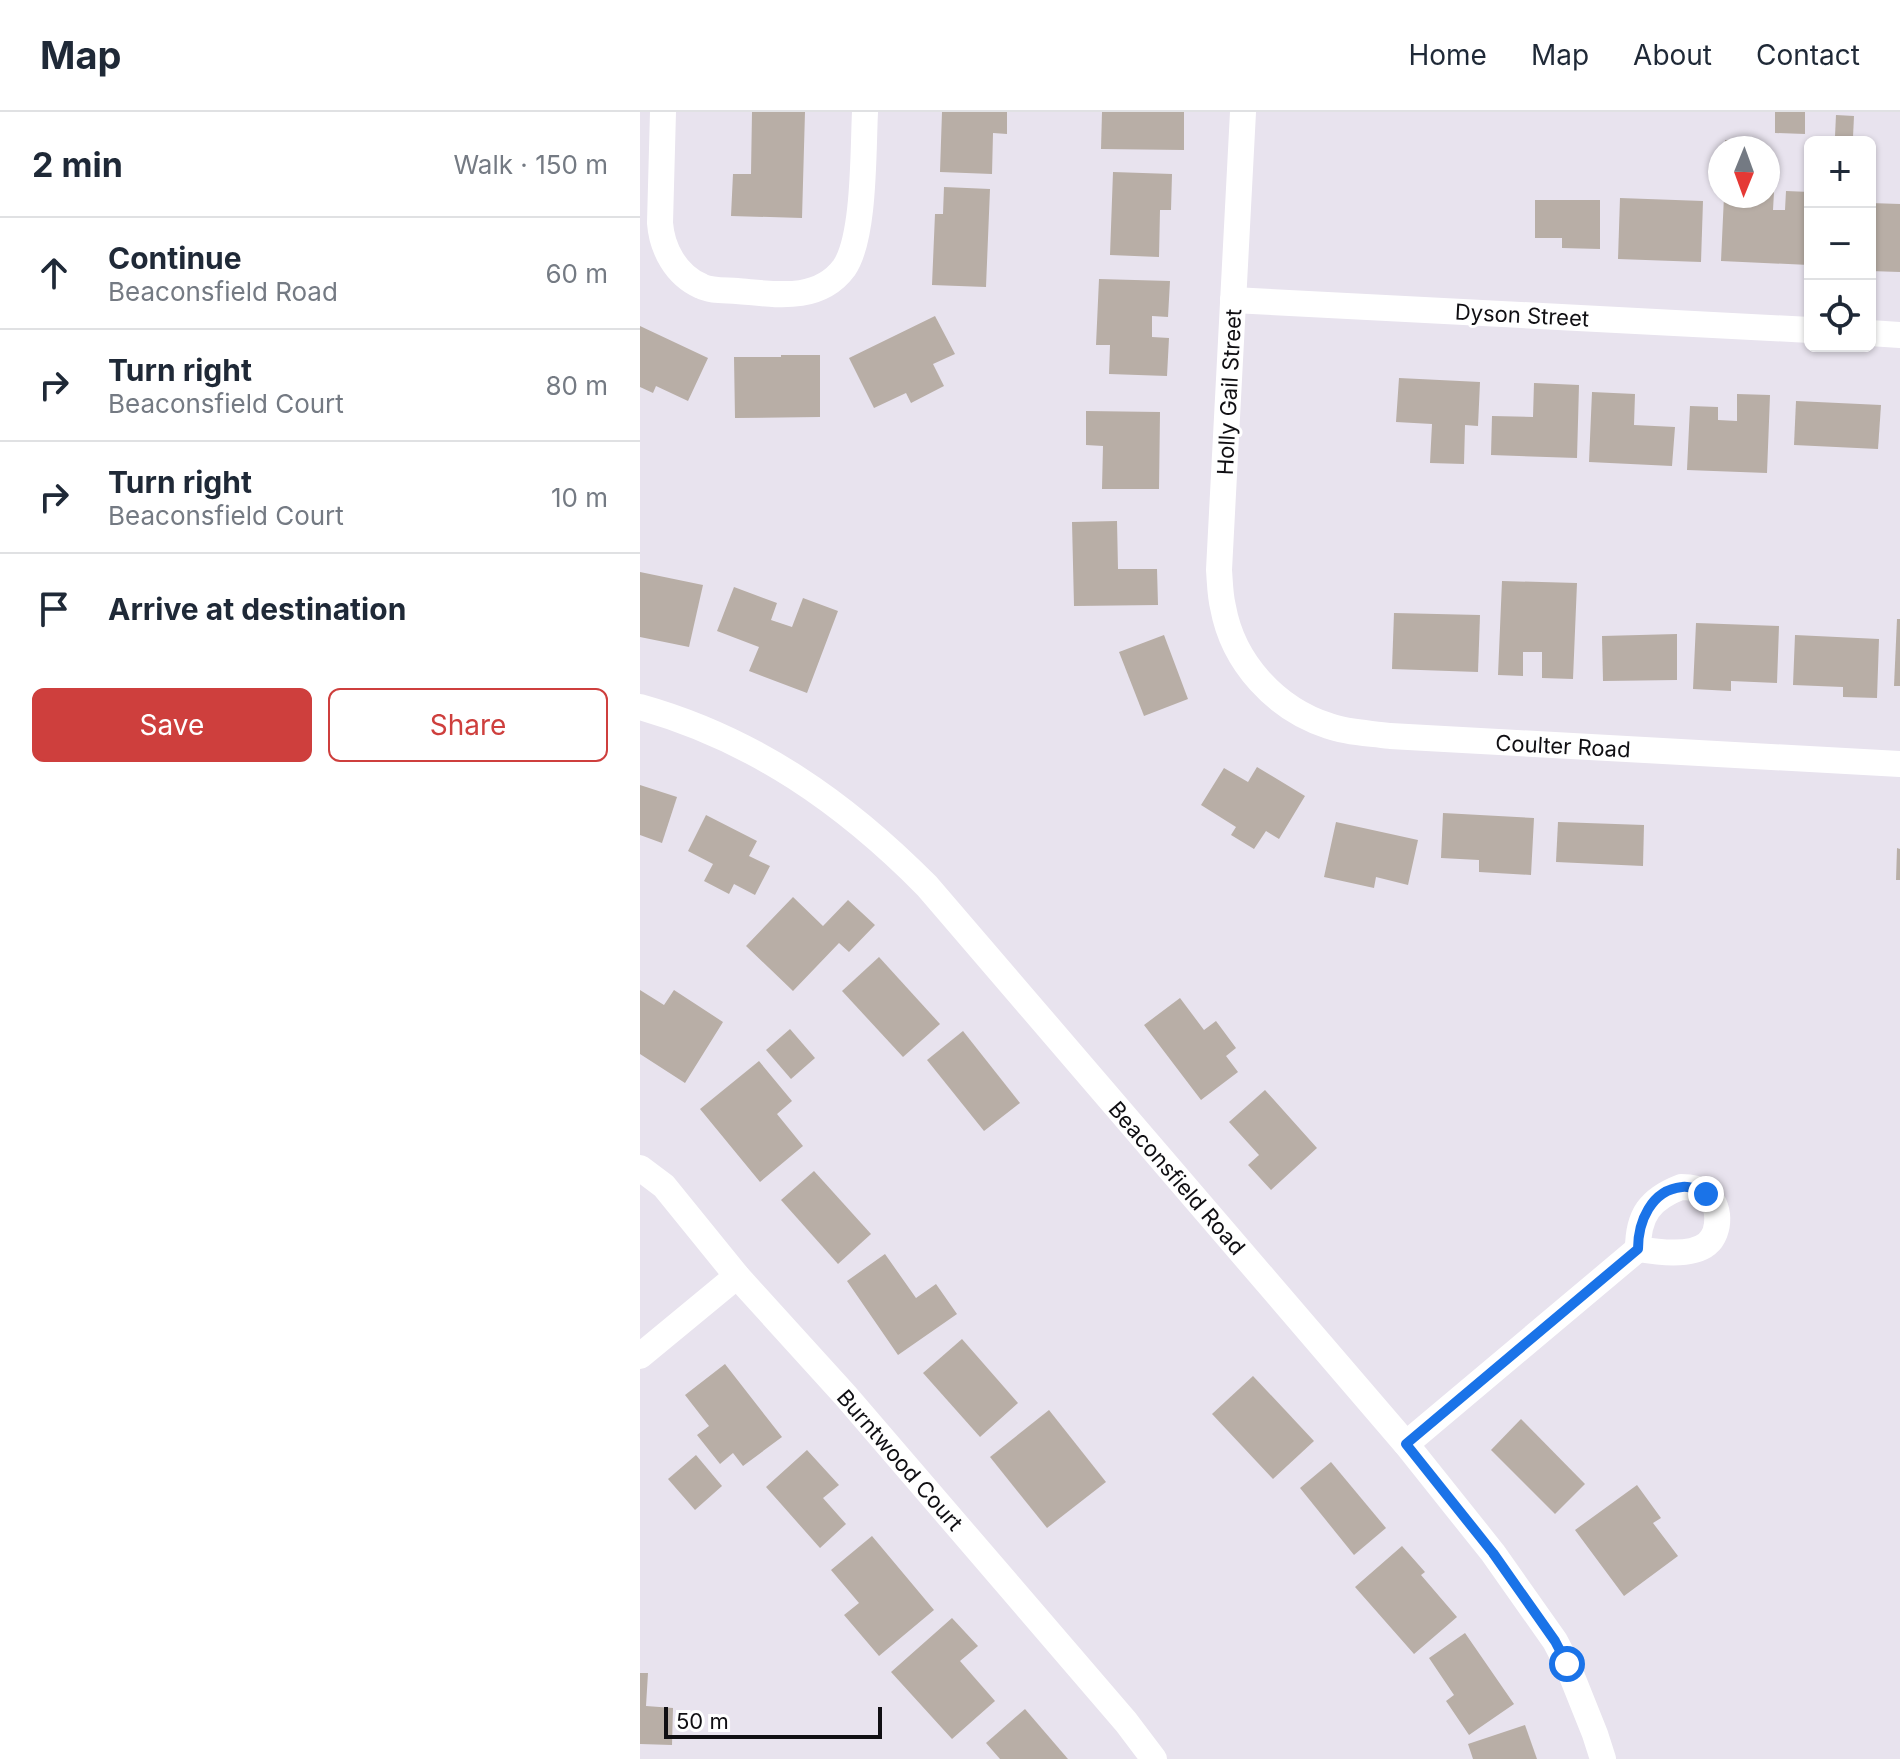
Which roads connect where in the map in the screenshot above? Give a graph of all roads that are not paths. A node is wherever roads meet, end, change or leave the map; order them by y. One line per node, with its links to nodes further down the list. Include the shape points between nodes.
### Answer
1 (663, 112): 2 (street, via 660,223 668,256 703,288 784,295 827,284 854,249)
2 (865, 112)
3 (1243, 112): 4 (street, Holly Gail Street)
4 (1233, 300): 5 (street, Dyson Street); 8 (street, Holly Gail Street, via 1219,570 1222,607)
5 (1804, 330)
6 (1876, 333): 7 (street)
7 (1900, 335)
8 (1248, 666): 10 (street, Coulter Road, via 1277,699 1330,727 1390,736)
9 (640, 707): 15 (street, Beaconsfield Road, via 728,739 788,771 890,850 927,886)
10 (1900, 764)
11 (640, 1168): 13 (street, Burntwood Court, via 664,1186)
12 (1638, 1249): 15 (street)
13 (737, 1276): 14 (street); 16 (street, Burntwood Court)
14 (640, 1356)
15 (1406, 1444): 17 (street, Beaconsfield Road, via 1555,1641)
16 (1154, 1759)
17 (1603, 1759)

